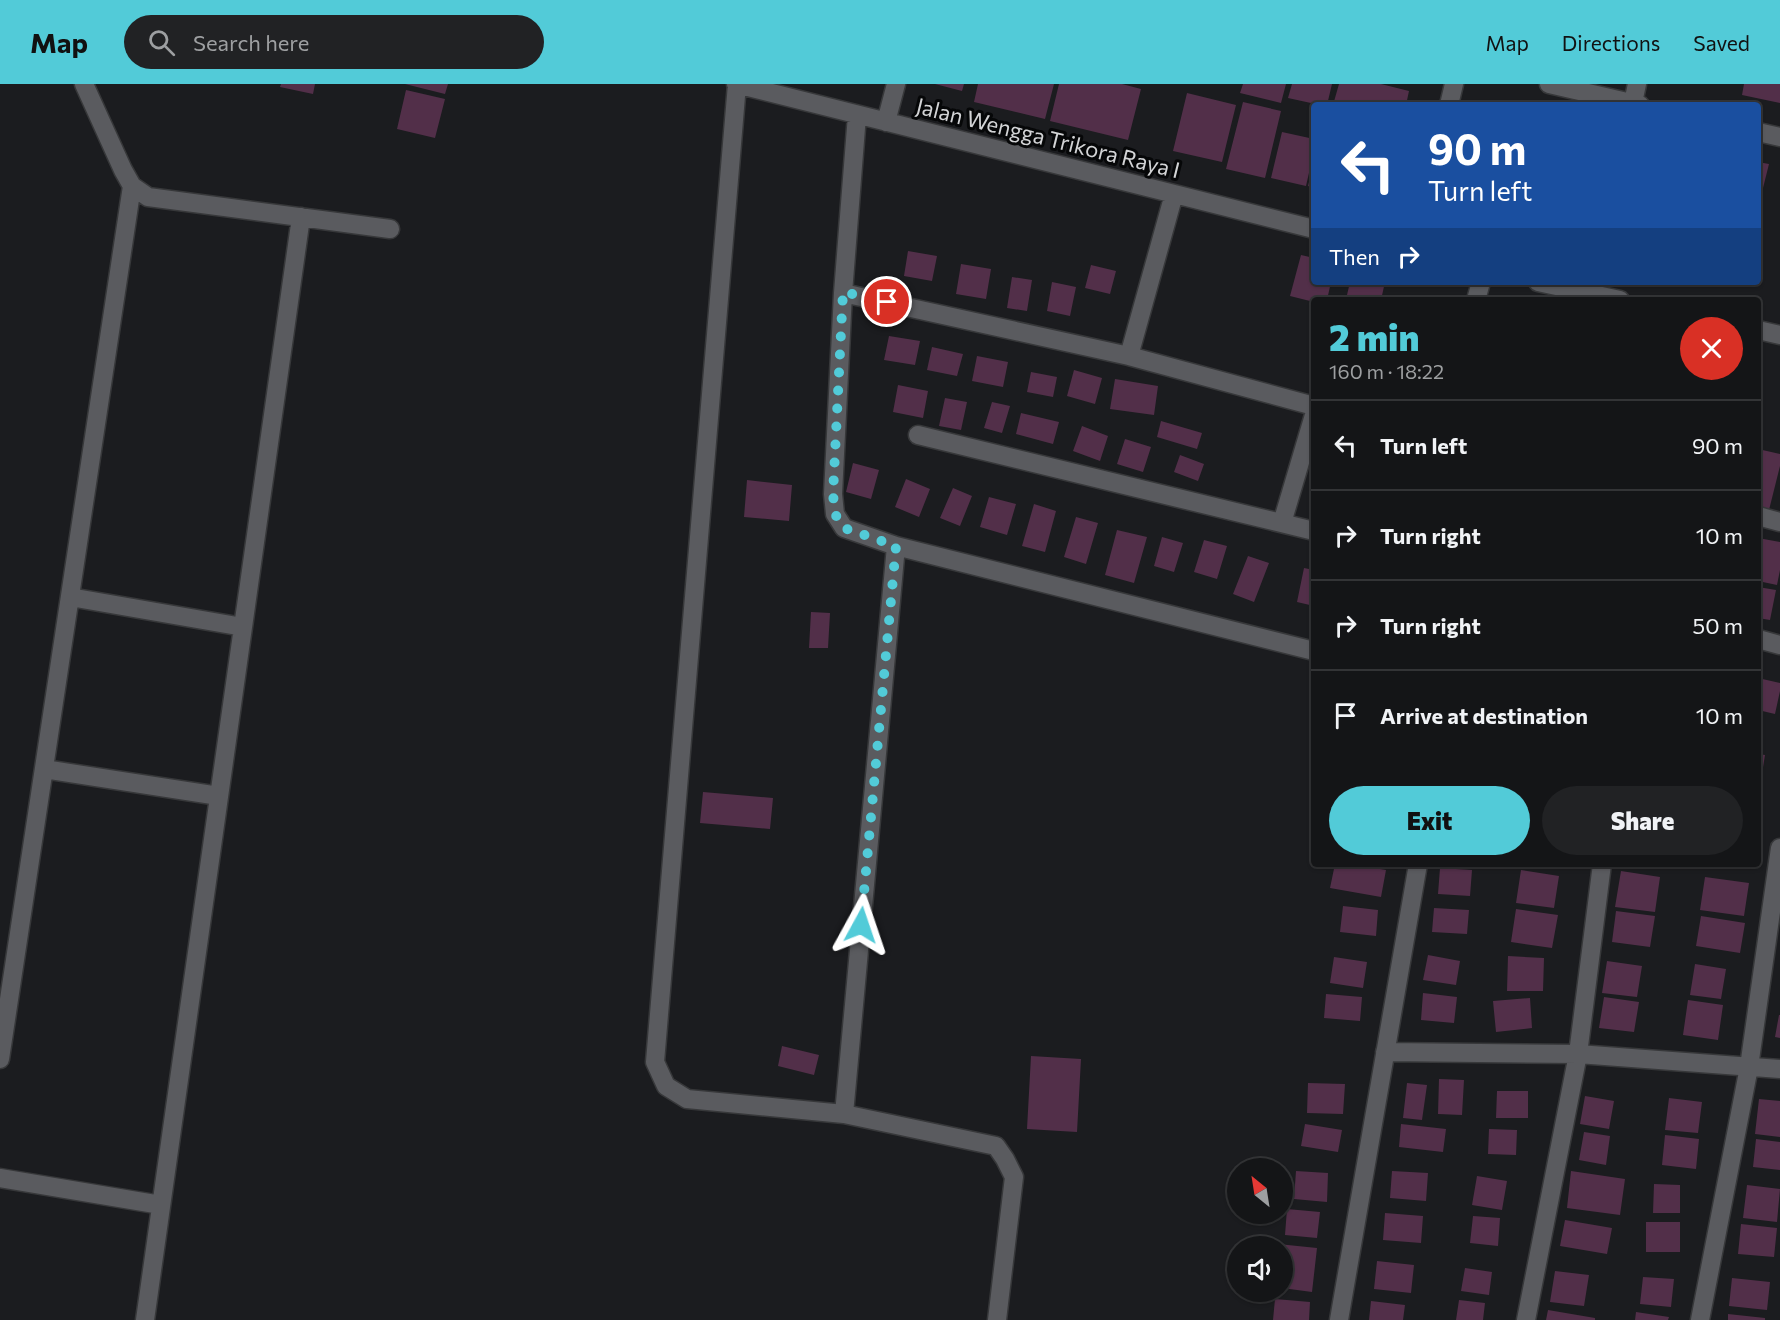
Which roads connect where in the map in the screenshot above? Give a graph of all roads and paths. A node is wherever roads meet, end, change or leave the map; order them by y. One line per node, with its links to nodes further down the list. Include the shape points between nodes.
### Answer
1 (84, 84): 14 (street)
2 (736, 84): 10 (street, Jalan Wengga Trikora Raya I); 48 (street, via 655,1062 666,1086 687,1099)
3 (896, 84): 11 (street)
4 (1454, 84): 7 (street)
5 (1549, 84): 8 (street)
6 (1636, 84): 9 (street)
7 (1450, 102)
8 (1627, 102)
9 (1636, 102)
10 (857, 115): 11 (street, Jalan Wengga Trikora Raya I); 20 (street)
11 (886, 122): 15 (street, Jalan Wengga Trikora Raya I)
12 (1761, 133): 13 (street)
13 (1780, 137)
14 (132, 186): 16 (street, via 148,197); 33 (street)
15 (1174, 194): 17 (street, Jalan Wengga Trikora Raya I); 24 (street)
16 (302, 217): 18 (street); 34 (street)
17 (1311, 228)
18 (390, 229)
19 (1552, 285): 21 (street)
20 (843, 292): 24 (street); 32 (street, via 835,514 844,528)
21 (1606, 297)
22 (1761, 331): 23 (street)
23 (1780, 335)
24 (1129, 356): 25 (street)
25 (1311, 405)
26 (1311, 425): 30 (street)
27 (918, 435): 30 (street)
28 (1761, 517): 29 (street)
29 (1780, 522)
30 (1282, 524): 31 (street)
31 (1311, 530)
32 (896, 546): 37 (street); 48 (street)
33 (70, 597): 34 (street); 38 (street)
34 (243, 627): 39 (street)
35 (1761, 640): 36 (street)
36 (1780, 645)
37 (1311, 650)
38 (44, 769): 39 (street); 45 (street)
39 (219, 796): 50 (street)
40 (1780, 848): 46 (street)
41 (1417, 867): 43 (street)
42 (1602, 867): 44 (street)
43 (1385, 1052): 44 (street); 53 (street)
44 (1578, 1054): 46 (street); 54 (street)
45 (0, 1059)
46 (1749, 1067): 47 (street); 55 (street)
47 (1780, 1068)
48 (844, 1114): 52 (street, via 996,1146 1014,1177)
49 (0, 1178): 50 (street)
50 (161, 1205): 51 (street)
51 (145, 1320)
52 (997, 1320)
53 (1340, 1320)
54 (1526, 1320)
55 (1700, 1320)

